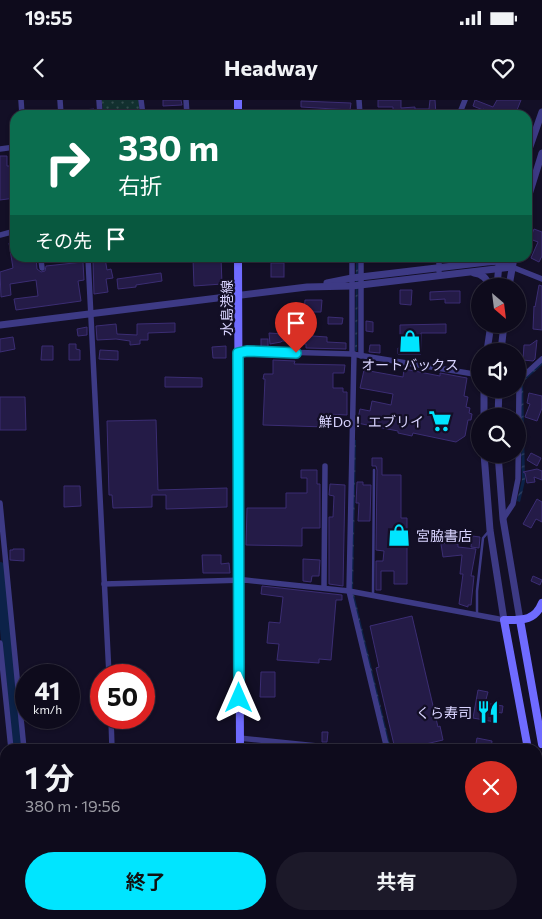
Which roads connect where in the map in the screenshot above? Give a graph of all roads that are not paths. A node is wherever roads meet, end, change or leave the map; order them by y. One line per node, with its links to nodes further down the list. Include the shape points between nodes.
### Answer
1 (542, 112): 2 (street)
2 (532, 141)
3 (542, 153): 4 (street)
4 (532, 185)
5 (41, 262): 14 (street)
6 (88, 262): 23 (street)
7 (238, 262): 22 (main road, 水島港線)
8 (353, 262): 21 (street)
9 (360, 262): 21 (street)
10 (439, 262): 15 (street)
11 (500, 262): 13 (street); 15 (street); 16 (street); 18 (street)
12 (513, 262): 13 (street)
13 (512, 267): 19 (street); 20 (street)
14 (42, 268)
15 (439, 272): 16 (street); 21 (street)
16 (469, 272): 17 (street)
17 (485, 278)
18 (498, 278)
19 (510, 278)
20 (542, 279)
21 (357, 282): 22 (street); 30 (street); 31 (street)
22 (238, 295): 23 (street); 29 (main road, 水島港線)
23 (91, 314): 24 (street); 45 (street)
24 (0, 325)
25 (488, 333): 27 (street)
26 (490, 333): 27 (street)
27 (489, 337): 28 (street)
28 (488, 343)
29 (238, 353): 30 (street); 44 (main road, 水島港線)
30 (353, 354): 31 (street); 47 (street)
31 (361, 356): 33 (street)
32 (542, 359): 34 (street)
33 (471, 374)
34 (526, 374)
35 (519, 398): 41 (street, via 518,479 513,504)
36 (485, 463): 42 (street)
37 (499, 463): 41 (street)
38 (325, 466): 46 (street)
39 (374, 470): 48 (lane)
40 (0, 503): 43 (street)
41 (503, 519): 52 (street)
42 (490, 530): 50 (lane, via 483,538); 51 (street)
43 (2, 553): 55 (street)
44 (238, 580): 45 (street); 46 (street); 60 (main road, 水島港線)
45 (104, 584): 54 (street)
46 (324, 588): 47 (street)
47 (351, 592): 48 (street); 66 (street)
48 (373, 597): 50 (street)
49 (542, 603): 52 (main road, via 539,611)
50 (477, 615): 51 (street)
51 (504, 620): 52 (main road); 67 (main road)
52 (520, 620): 68 (main road)
53 (0, 643): 56 (street)
54 (108, 664)
55 (14, 665): 56 (street); 62 (street)
56 (3, 666): 57 (street)
57 (2, 689): 58 (street)
58 (3, 711): 61 (street)
59 (111, 729): 63 (street)
60 (239, 738): 64 (main road, 水島港線); 65 (street)
61 (10, 744)
62 (23, 744)
63 (112, 744)
64 (240, 744)
65 (298, 744)
66 (386, 744)
67 (527, 744)
68 (542, 744)

